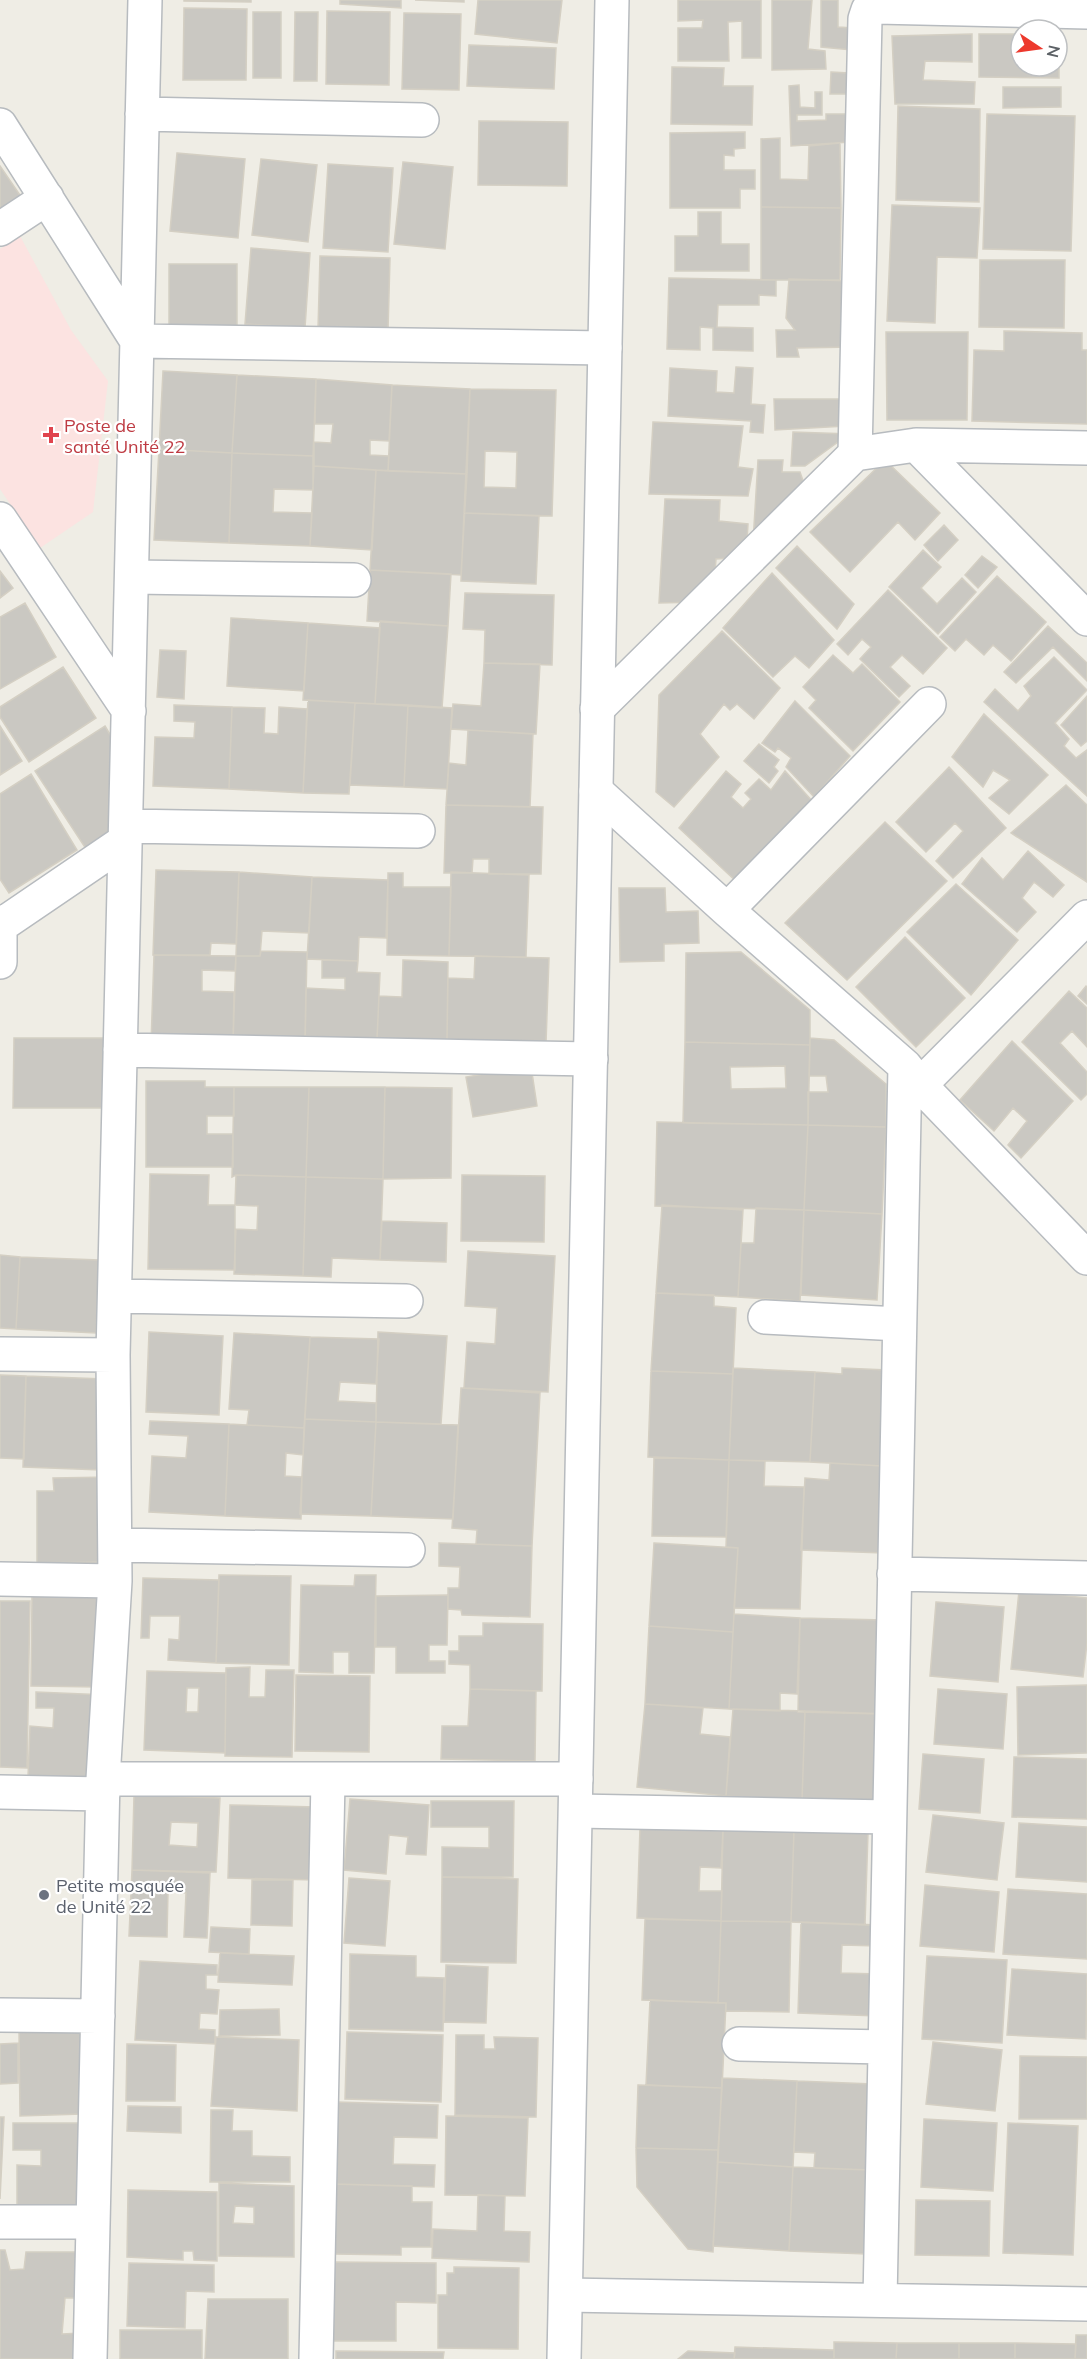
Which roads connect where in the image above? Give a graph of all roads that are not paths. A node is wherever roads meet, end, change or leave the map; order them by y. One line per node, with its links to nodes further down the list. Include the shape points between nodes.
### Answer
1 (145, 0): 4 (street)
2 (612, 0): 10 (street)
3 (1087, 12): 13 (street, via 877,7 868,10)
4 (142, 114): 5 (street); 9 (street)
5 (422, 120)
6 (0, 125): 7 (street)
7 (47, 198): 8 (street); 9 (street)
8 (0, 229)
9 (137, 341): 10 (street); 15 (street)
10 (605, 348): 19 (street)
11 (916, 445): 12 (street); 13 (street); 17 (street)
12 (1087, 448)
13 (855, 454): 19 (street)
14 (0, 519): 20 (street)
15 (132, 576): 16 (street); 20 (street)
16 (354, 580)
17 (1087, 619)
18 (929, 705): 24 (street)
19 (597, 709): 21 (street)
20 (129, 711): 23 (street)
21 (596, 791): 24 (street); 29 (street)
22 (418, 831): 23 (street)
23 (126, 834): 26 (street); 28 (street)
24 (727, 910): 30 (street)
25 (1087, 917): 30 (street)
26 (1, 924): 27 (street)
27 (0, 962)
28 (120, 1050): 29 (street); 32 (street)
29 (591, 1059): 45 (street)
30 (912, 1075): 31 (street); 35 (street)
31 (1084, 1248)
32 (115, 1296): 33 (street); 37 (street)
33 (406, 1301)
34 (765, 1317): 35 (street)
35 (900, 1323): 40 (street)
36 (0, 1354): 37 (street)
37 (113, 1355): 38 (street)
38 (115, 1545): 39 (street); 43 (street)
39 (408, 1550)
40 (894, 1574): 41 (street); 49 (street)
41 (1087, 1578)
42 (0, 1579): 43 (street)
43 (115, 1581): 46 (street)
44 (328, 1779): 45 (street); 46 (street); 60 (street)
45 (576, 1779): 48 (street)
46 (103, 1787): 47 (street); 51 (street)
47 (0, 1792)
48 (576, 1811): 49 (street); 56 (street)
49 (890, 1817): 53 (street)
50 (0, 2014): 51 (street)
51 (98, 2016): 55 (street)
52 (739, 2044): 53 (street)
53 (885, 2047): 57 (street)
54 (0, 2222): 55 (street)
55 (93, 2222): 59 (street)
56 (566, 2295): 57 (street); 61 (street)
57 (880, 2300): 58 (street)
58 (1087, 2304)
59 (90, 2359)
60 (316, 2359)
61 (564, 2359)

